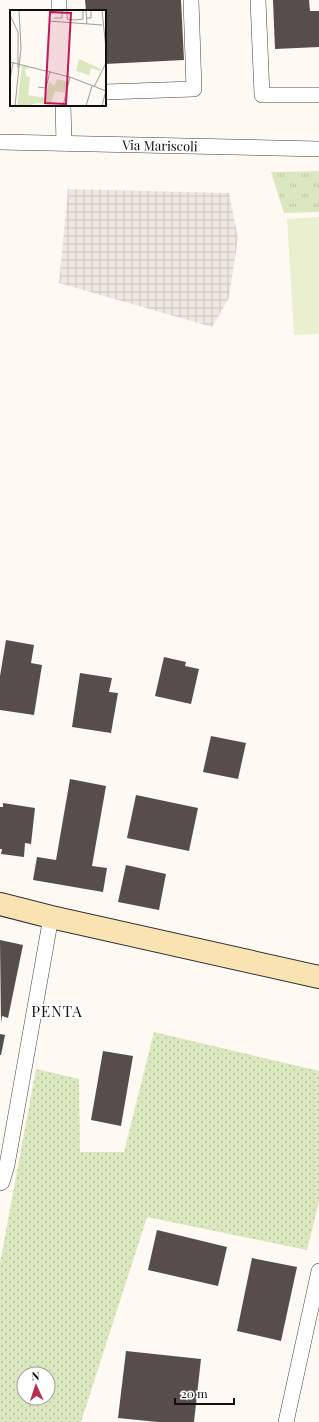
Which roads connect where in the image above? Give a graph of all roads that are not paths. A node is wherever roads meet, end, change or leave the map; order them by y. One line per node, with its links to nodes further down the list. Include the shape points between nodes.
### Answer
1 (191, 0): 3 (street, via 194,88)
2 (258, 0): 4 (street, via 262,94)
3 (106, 92)
4 (319, 95)
5 (62, 106): 7 (street)
6 (0, 142): 7 (street, Via Mariscoli)
7 (64, 143): 8 (street, Via Mariscoli)
8 (319, 149)
9 (0, 904): 10 (street)
10 (51, 917): 11 (street); 12 (street, via 7,1165)
11 (319, 977)
12 (0, 1183)
13 (319, 1271): 14 (street)
14 (286, 1422)

